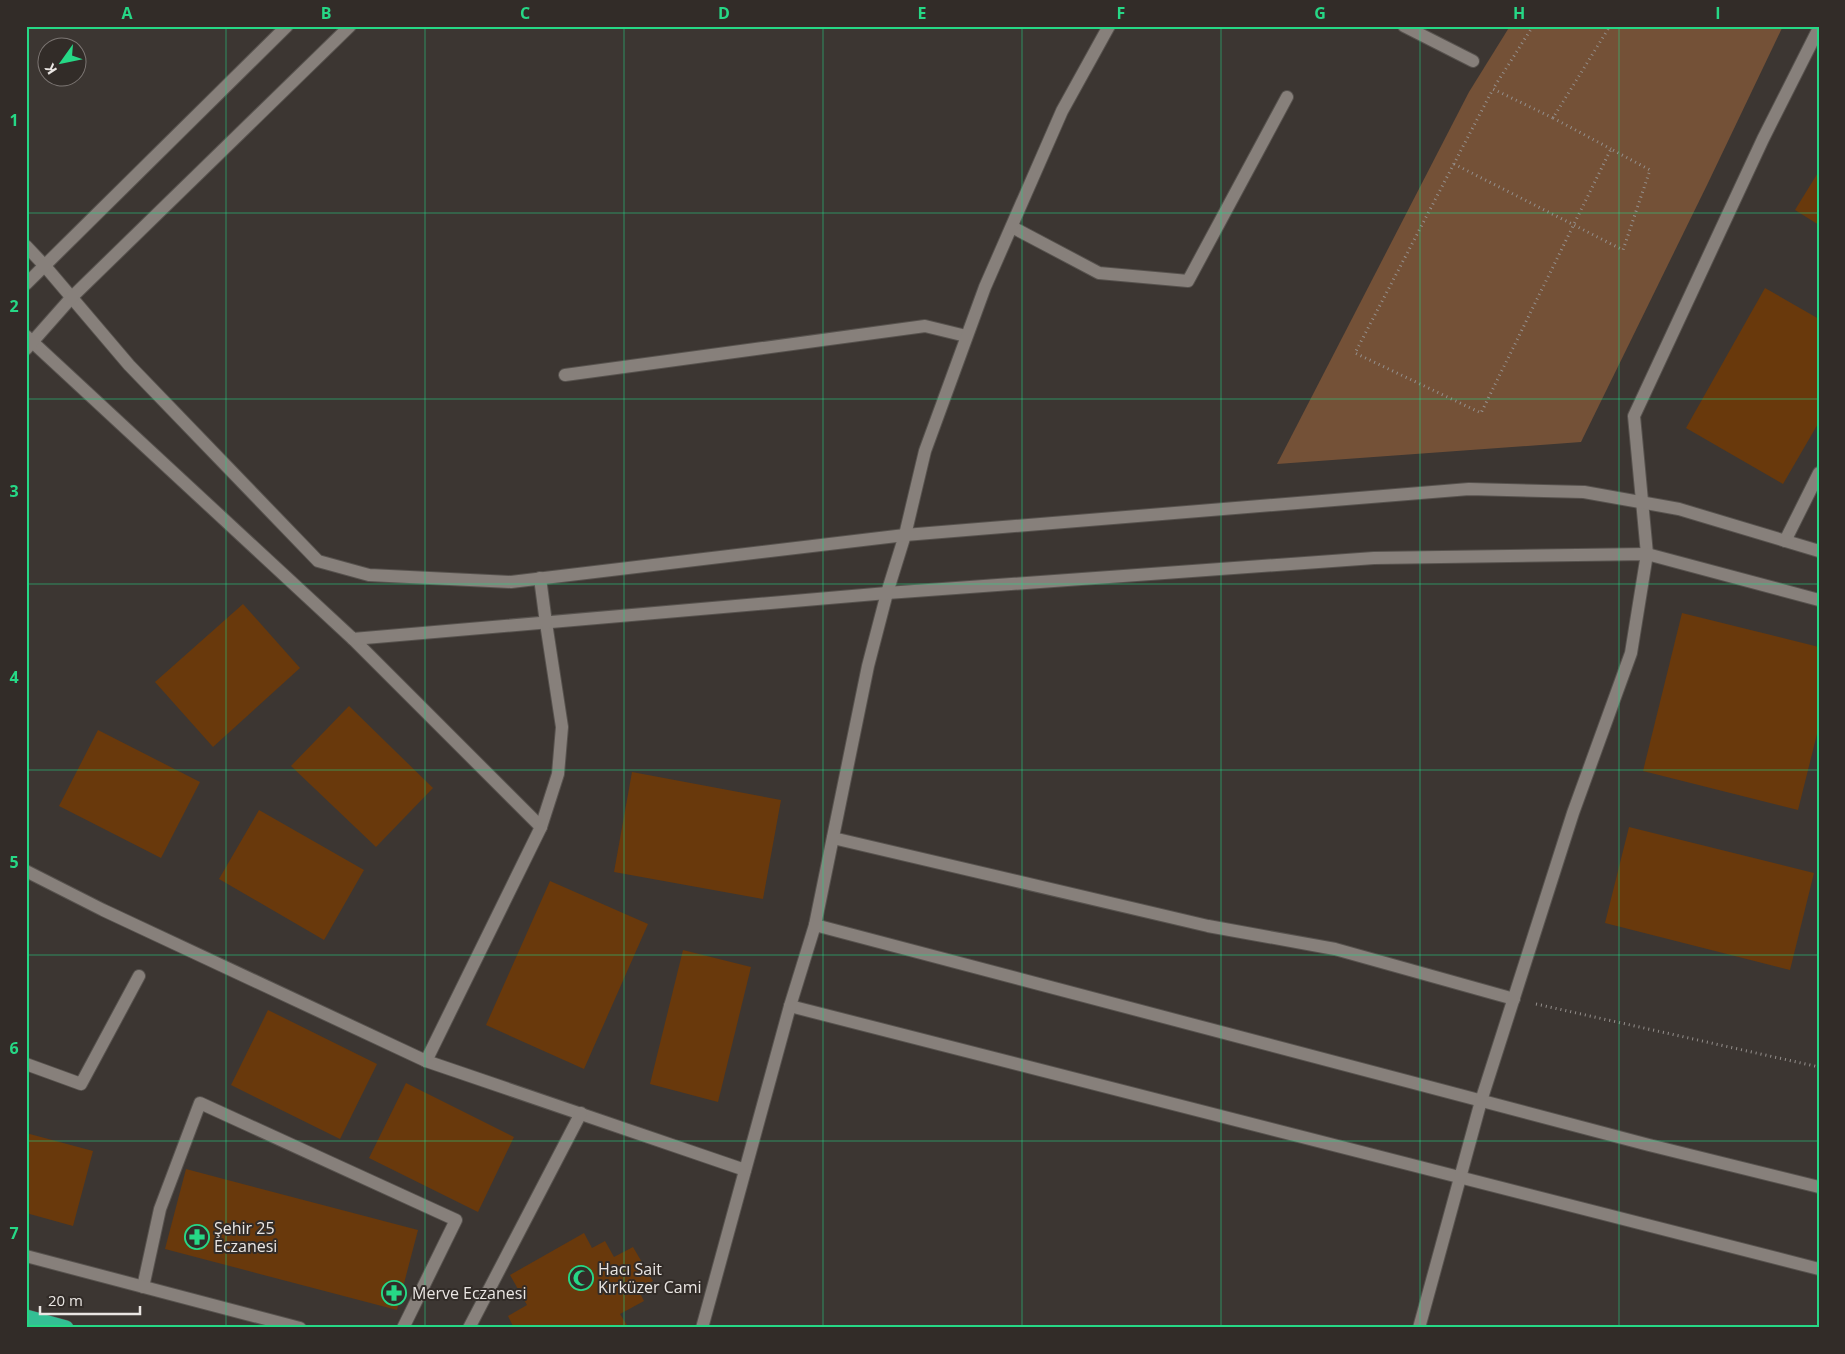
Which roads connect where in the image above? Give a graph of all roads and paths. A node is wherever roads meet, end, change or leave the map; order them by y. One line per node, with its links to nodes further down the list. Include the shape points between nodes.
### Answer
1 (287, 26): 17 (street)
2 (350, 26): 19 (street)
3 (1109, 26): 15 (street, via 1062,111)
4 (1404, 26): 8 (street)
5 (1532, 26): 9 (path)
6 (1610, 26): 11 (path)
7 (1819, 28): 24 (street, via 1634,416)
8 (1473, 61)
9 (1493, 89): 11 (path); 13 (path)
10 (1287, 97): 15 (street, via 1188,281 1099,273)
11 (1553, 118): 12 (path)
12 (1611, 149): 14 (path); 14 (path, via 1650,170 1623,250)
13 (1454, 164): 14 (path); 14 (path, via 1355,353 1481,413)
14 (1574, 225)
15 (1012, 226): 20 (street)
16 (26, 246): 17 (street)
17 (44, 265): 18 (street); 19 (street)
18 (26, 284)
19 (72, 297): 21 (street); 29 (street, via 129,365 318,561 369,574 511,582)
20 (966, 336): 22 (street, via 925,326); 25 (street, via 925,451)
21 (28, 342): 33 (street)
22 (565, 375)
23 (1819, 473): 26 (street)
24 (1642, 503): 25 (street, via 1584,492 1469,489); 26 (street, via 1679,510); 28 (street)
25 (906, 535): 29 (street); 30 (street)
26 (1785, 541): 27 (street)
27 (1819, 552)
28 (1647, 554): 30 (street, via 1374,558); 31 (street); 39 (street, via 1631,653 1573,813)
29 (540, 578): 32 (street)
30 (887, 593): 32 (street); 35 (street, via 868,666)
31 (1819, 600)
32 (546, 623): 33 (street); 34 (street, via 562,728 558,774)
33 (353, 639): 34 (street)
34 (541, 827): 41 (street)
35 (833, 838): 37 (street); 39 (street, via 1208,926 1335,949)
36 (26, 871): 41 (street)
37 (815, 925): 40 (street); 44 (street)
38 (139, 976): 42 (street, via 81,1084)
39 (1514, 998): 43 (path); 44 (street)
40 (790, 1006): 46 (street); 47 (street)
41 (426, 1061): 45 (street)
42 (26, 1064)
43 (1819, 1067)
44 (1481, 1100): 47 (street); 48 (street)
45 (581, 1113): 46 (street); 56 (street)
46 (745, 1170): 57 (street)
47 (1460, 1177): 50 (street); 58 (street)
48 (1819, 1187)
49 (26, 1256): 51 (street)
50 (1819, 1269)
51 (143, 1287): 54 (street); 55 (street, via 160,1209 200,1103 456,1220)
52 (26, 1317): 53 (highway)
53 (66, 1328)
54 (300, 1328)
55 (403, 1328)
56 (469, 1328)
57 (702, 1328)
58 (1419, 1328)

